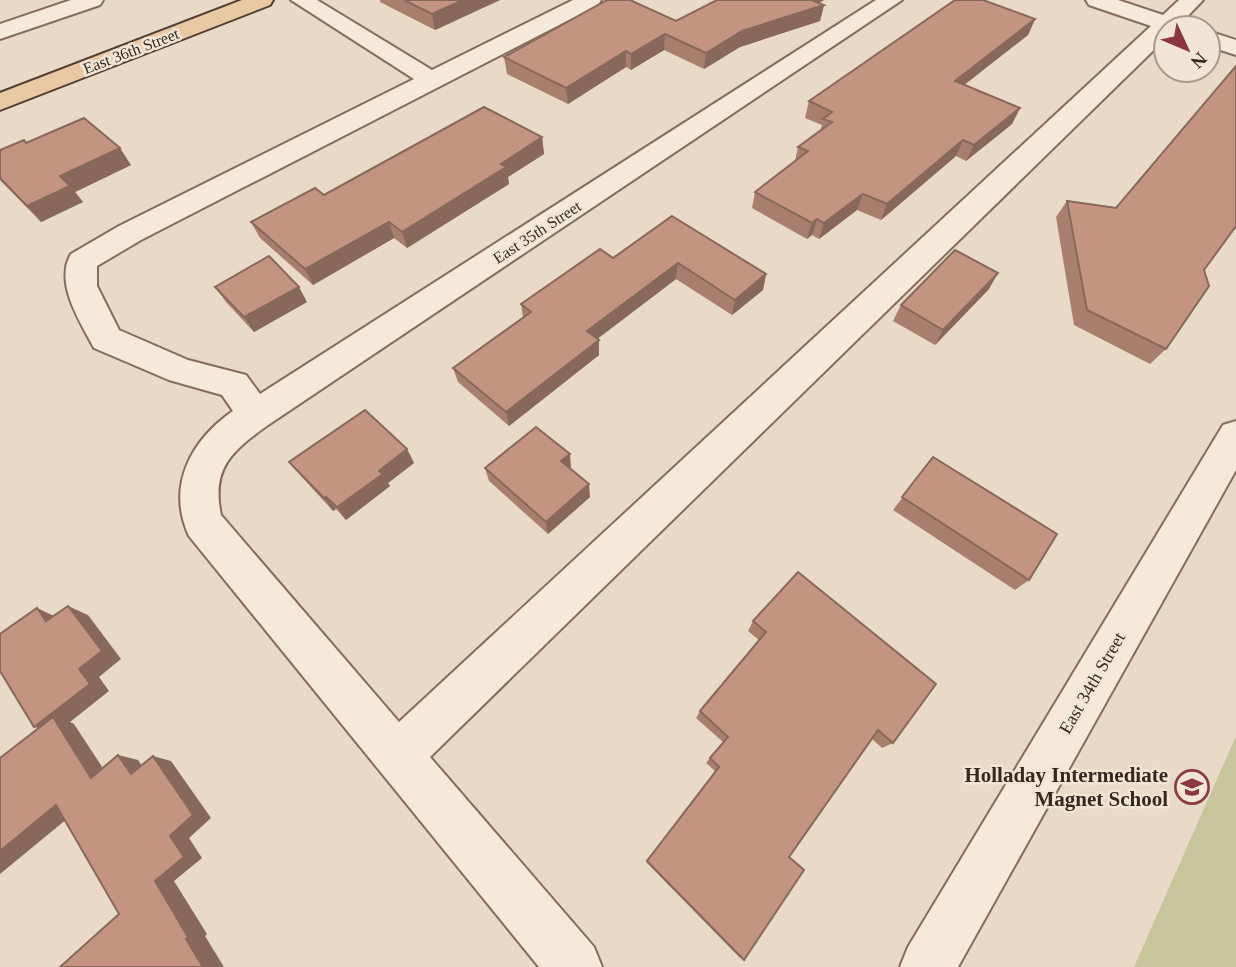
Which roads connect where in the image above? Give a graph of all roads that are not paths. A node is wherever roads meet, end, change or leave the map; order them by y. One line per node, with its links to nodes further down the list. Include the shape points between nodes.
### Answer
1 (92, 0): 8 (street)
2 (262, 0): 11 (main road, East 36th Street)
3 (302, 0): 10 (street)
4 (590, 0): 10 (street)
5 (891, 0): 12 (street, East 35th Street)
6 (1097, 0): 7 (street)
7 (1152, 19)
8 (0, 32)
9 (1152, 46): 14 (street)
10 (430, 79): 12 (street, via 82,261 81,286 106,339 181,371 234,385)
11 (0, 102)
12 (256, 415): 14 (street, East 35th Street, via 224,438 203,466 198,503 203,523)
13 (1236, 436): 16 (street, East 34th Street)
14 (398, 755): 15 (street)
15 (574, 967)
16 (928, 967)

